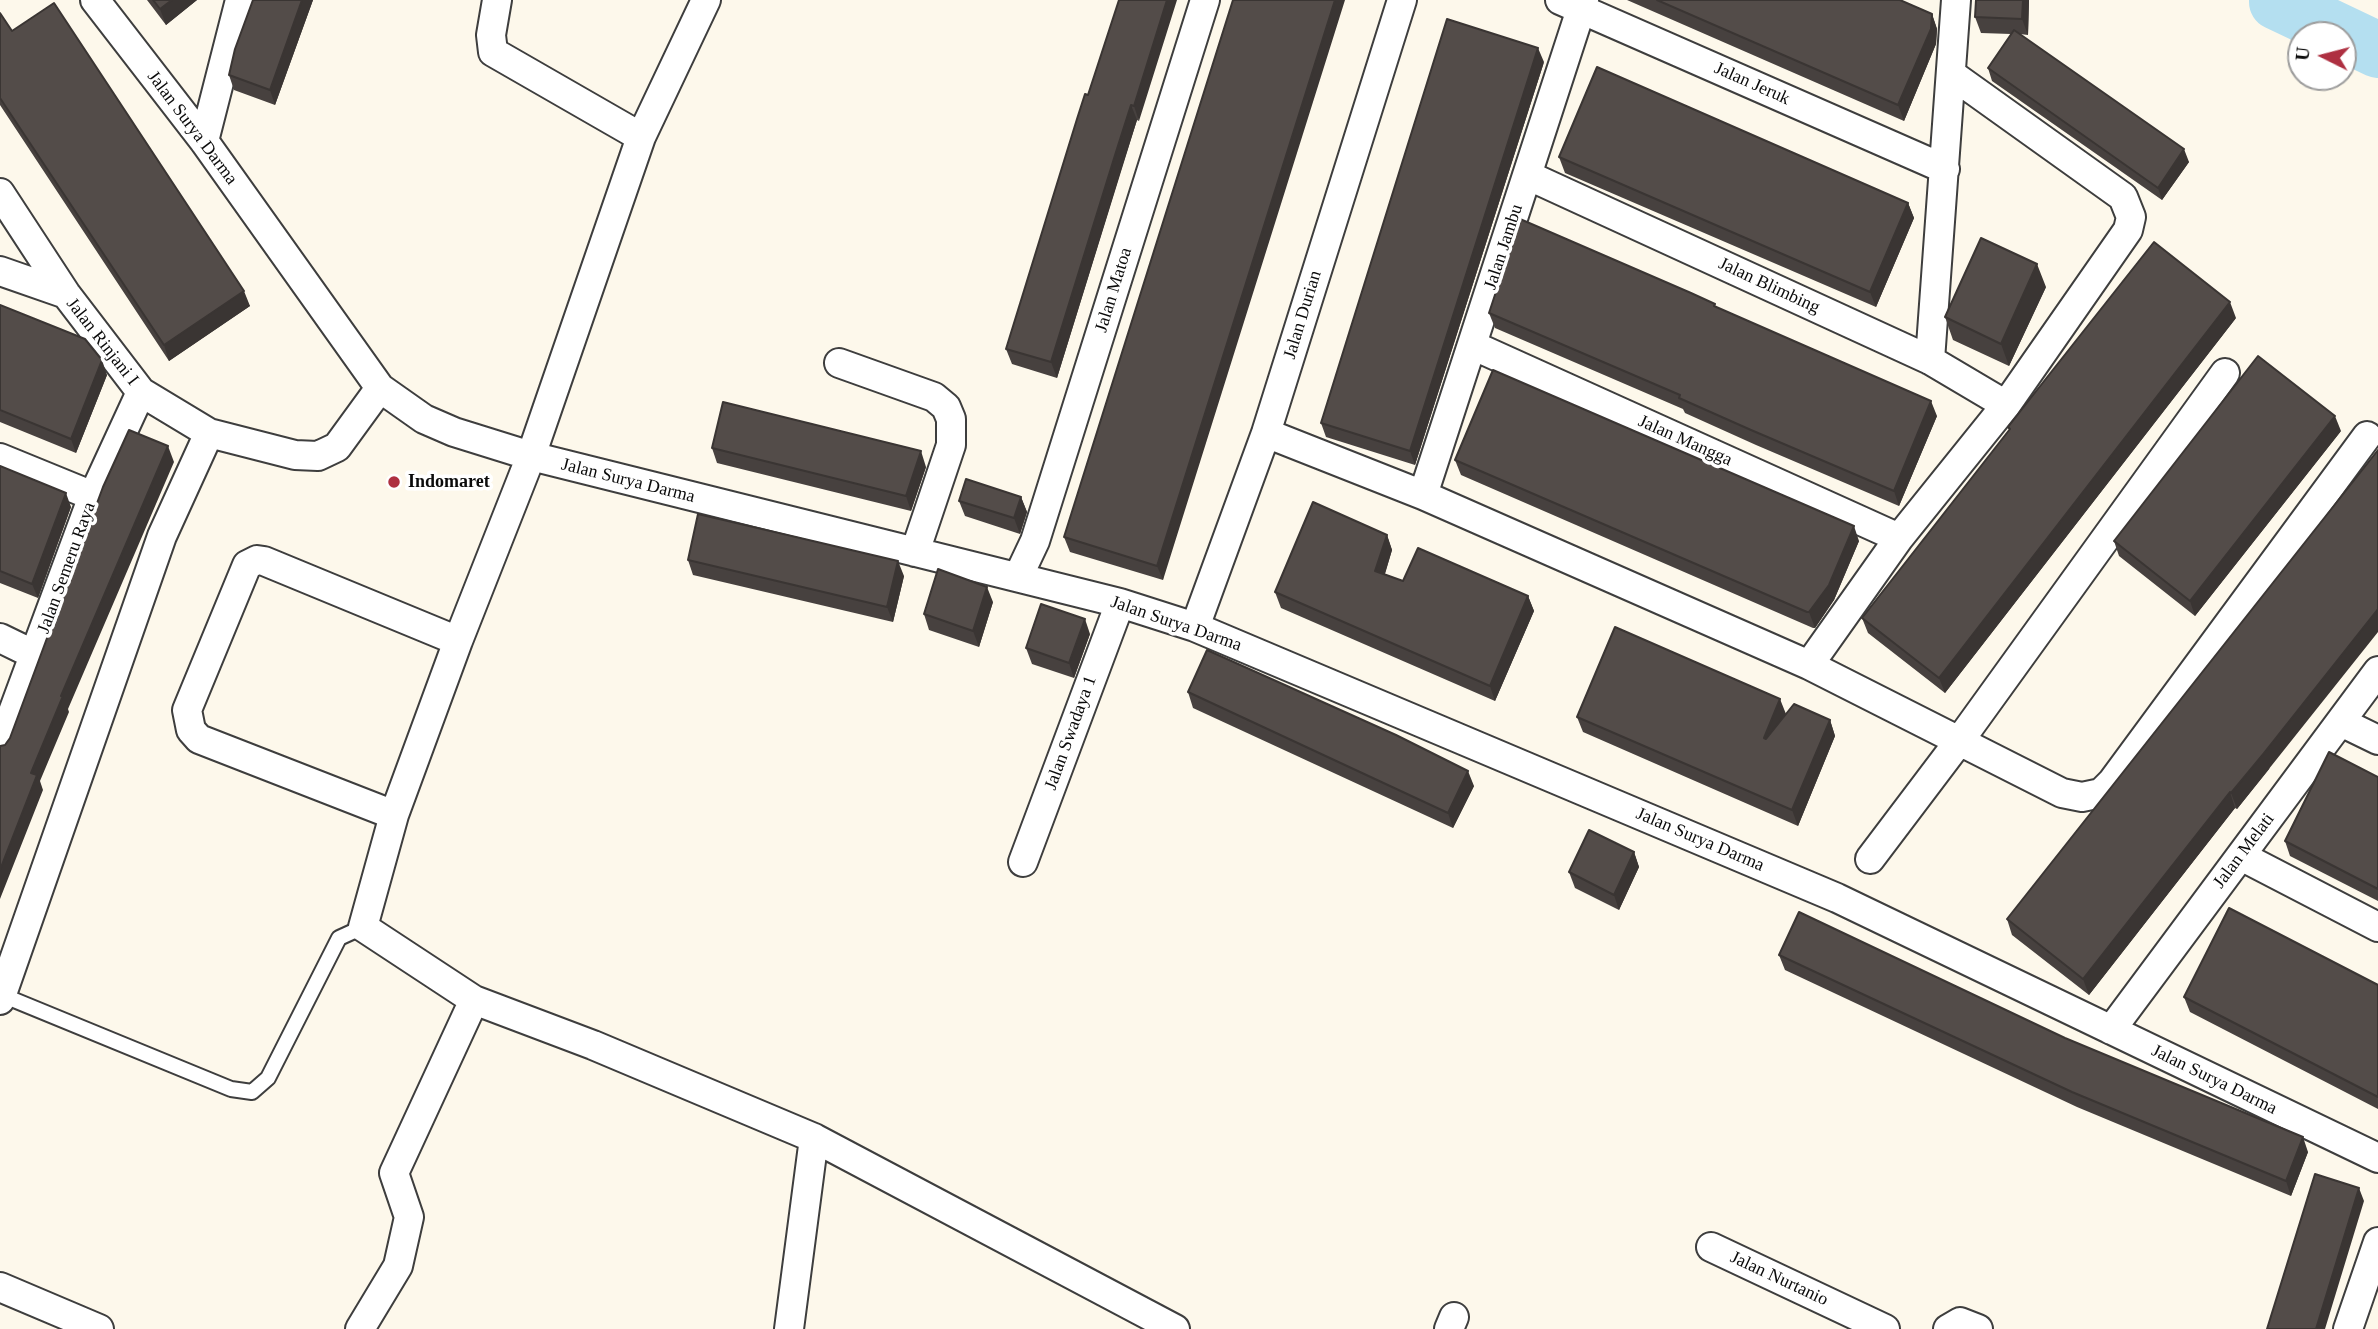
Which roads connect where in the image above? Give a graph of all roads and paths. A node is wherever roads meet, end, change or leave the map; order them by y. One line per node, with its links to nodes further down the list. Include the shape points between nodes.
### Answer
1 (95, 0): 11 (street, Jalan Surya Darma)
2 (240, 0): 11 (street)
3 (497, 0): 10 (street, via 493,52)
4 (706, 0): 10 (street)
5 (1205, 0): 33 (street, Jalan Matoa, via 1035,541)
6 (1402, 0): 25 (street, Jalan Durian)
7 (1956, 0): 9 (street)
8 (1575, 3): 12 (street, Jalan Jeruk); 13 (street, Jalan Jambu)
9 (1951, 74): 12 (street); 23 (street, via 2123,197 2131,217 2128,230)
10 (641, 137): 27 (street)
11 (204, 141): 21 (street, Jalan Surya Darma)
12 (1945, 169): 18 (street)
13 (1527, 175): 17 (street, Jalan Jambu); 18 (street, Jalan Blimbing)
14 (0, 192): 16 (street, Jalan Rinjani I)
15 (0, 271): 16 (street)
16 (66, 294): 22 (street, Jalan Rinjani I)
17 (1472, 345): 29 (street, Jalan Jambu); 31 (street, Jalan Mangga)
18 (1930, 360): 23 (street, Jalan Blimbing)
19 (839, 363): 32 (street, via 934,397 951,419 951,445)
20 (2225, 373): 42 (street)
21 (380, 388): 24 (street, Jalan Rinjani I, via 337,447 318,456 295,455); 27 (street, Jalan Surya Darma, via 424,419)
22 (141, 392): 24 (street, Jalan Rinjani I); 30 (street, Jalan Semeru Raya)
23 (2006, 405): 31 (street)
24 (209, 433): 51 (street, via 162,536)
25 (1266, 433): 29 (street); 35 (street, Jalan Durian)
26 (2367, 436): 42 (street, via 2101,793 2082,797 2062,793)
27 (531, 457): 32 (street, Jalan Surya Darma); 37 (street)
28 (0, 458): 30 (street)
29 (1423, 495): 39 (street)
30 (93, 496): 38 (street, Jalan Semeru Raya)
31 (1899, 538): 39 (street)
32 (915, 552): 33 (street, Jalan Surya Darma)
33 (1018, 578): 34 (street, Jalan Surya Darma)
34 (1120, 603): 35 (street, Jalan Surya Darma); 48 (street, Jalan Swadaya 1)
35 (1195, 627): 53 (street, Jalan Surya Darma, via 1837,898)
36 (0, 638): 38 (street)
37 (458, 641): 45 (street); 45 (street, via 257,560 247,565 187,710 191,730 199,739)
38 (35, 655): 44 (street, Jalan Semeru Raya)
39 (1809, 665): 42 (street)
40 (2378, 671): 41 (street, Jalan Melati)
41 (2341, 722): 43 (street); 46 (street, Jalan Melati)
42 (1960, 740): 47 (street)
43 (2378, 740)
44 (0, 747)
45 (394, 815): 49 (street)
46 (2241, 856): 50 (street); 53 (street, Jalan Melati)
47 (1870, 859)
48 (1023, 862)
49 (363, 927): 51 (lane, via 340,937 268,1078 253,1092 231,1089); 52 (street)
50 (2378, 927)
51 (1, 998)
52 (474, 1000): 54 (street); 60 (street, via 394,1173 409,1217 398,1266)
53 (2111, 1030): 55 (street, Jalan Surya Darma)
54 (814, 1138): 61 (street); 62 (street)
55 (2378, 1158)
56 (2378, 1242): 66 (street)
57 (1711, 1247): 63 (street, Jalan Nurtanio)
58 (0, 1287): 59 (street)
59 (99, 1329)
60 (360, 1329)
61 (789, 1329)
62 (1175, 1329)
63 (1885, 1329)
64 (1948, 1329): 65 (street, via 1960,1322)
65 (1978, 1329)
66 (2348, 1329)

